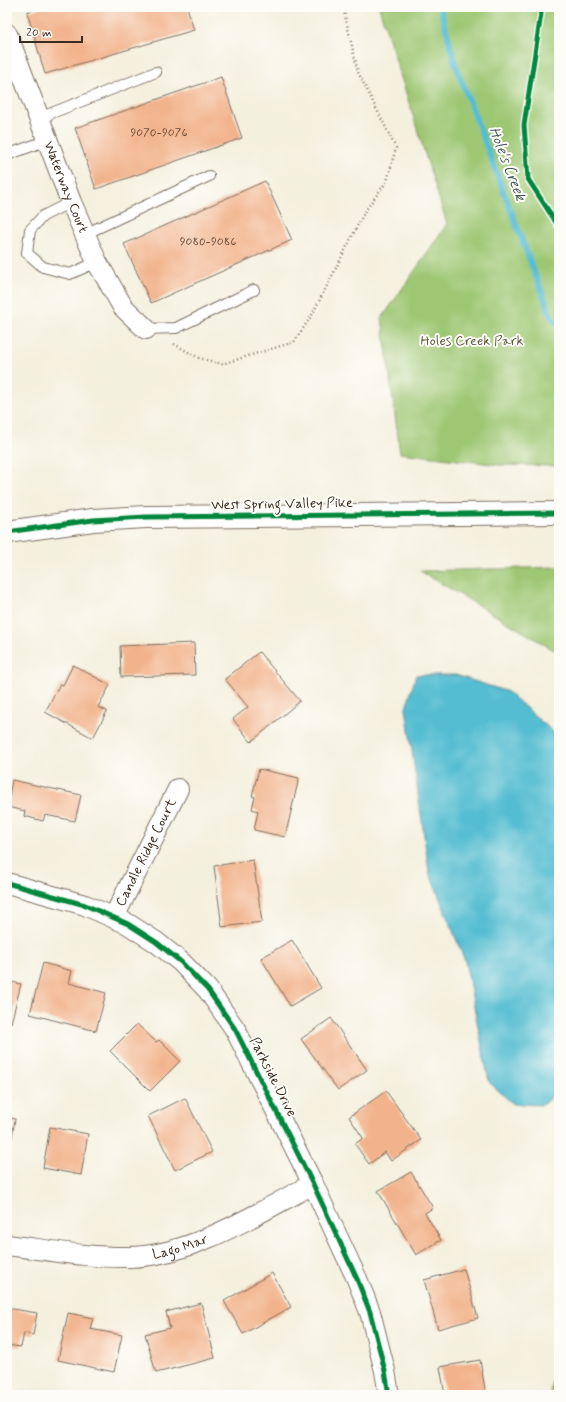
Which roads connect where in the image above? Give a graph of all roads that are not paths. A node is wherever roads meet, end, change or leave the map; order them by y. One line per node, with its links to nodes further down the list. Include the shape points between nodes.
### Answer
1 (7, 34): 3 (street, Waterway Court)
2 (156, 72): 3 (lane)
3 (39, 118): 4 (street, Waterway Court)
4 (48, 140): 5 (lane); 7 (street, Waterway Court)
5 (7, 155)
6 (209, 176): 8 (lane)
7 (71, 202): 8 (street, Waterway Court); 9 (lane, via 43,216 30,230 27,253 44,267 70,274)
8 (85, 234): 9 (street, Waterway Court)
9 (97, 262): 11 (street, Waterway Court, via 123,307)
10 (254, 290): 11 (lane, via 176,328)
11 (146, 329)
12 (559, 513): 13 (street, West Spring Valley Pike, via 146,517 93,520)
13 (7, 532)
14 (178, 789): 16 (street, Candle Ridge Court)
15 (7, 883): 16 (street, Parkside Drive)
16 (114, 916): 17 (street, Parkside Drive, via 156,942 181,962 208,990 236,1029)
17 (313, 1184): 18 (street, Lago Mar, via 219,1234 162,1253 133,1257 103,1256); 19 (street, Parkside Drive, via 370,1312)
18 (7, 1245)
19 (389, 1395)

